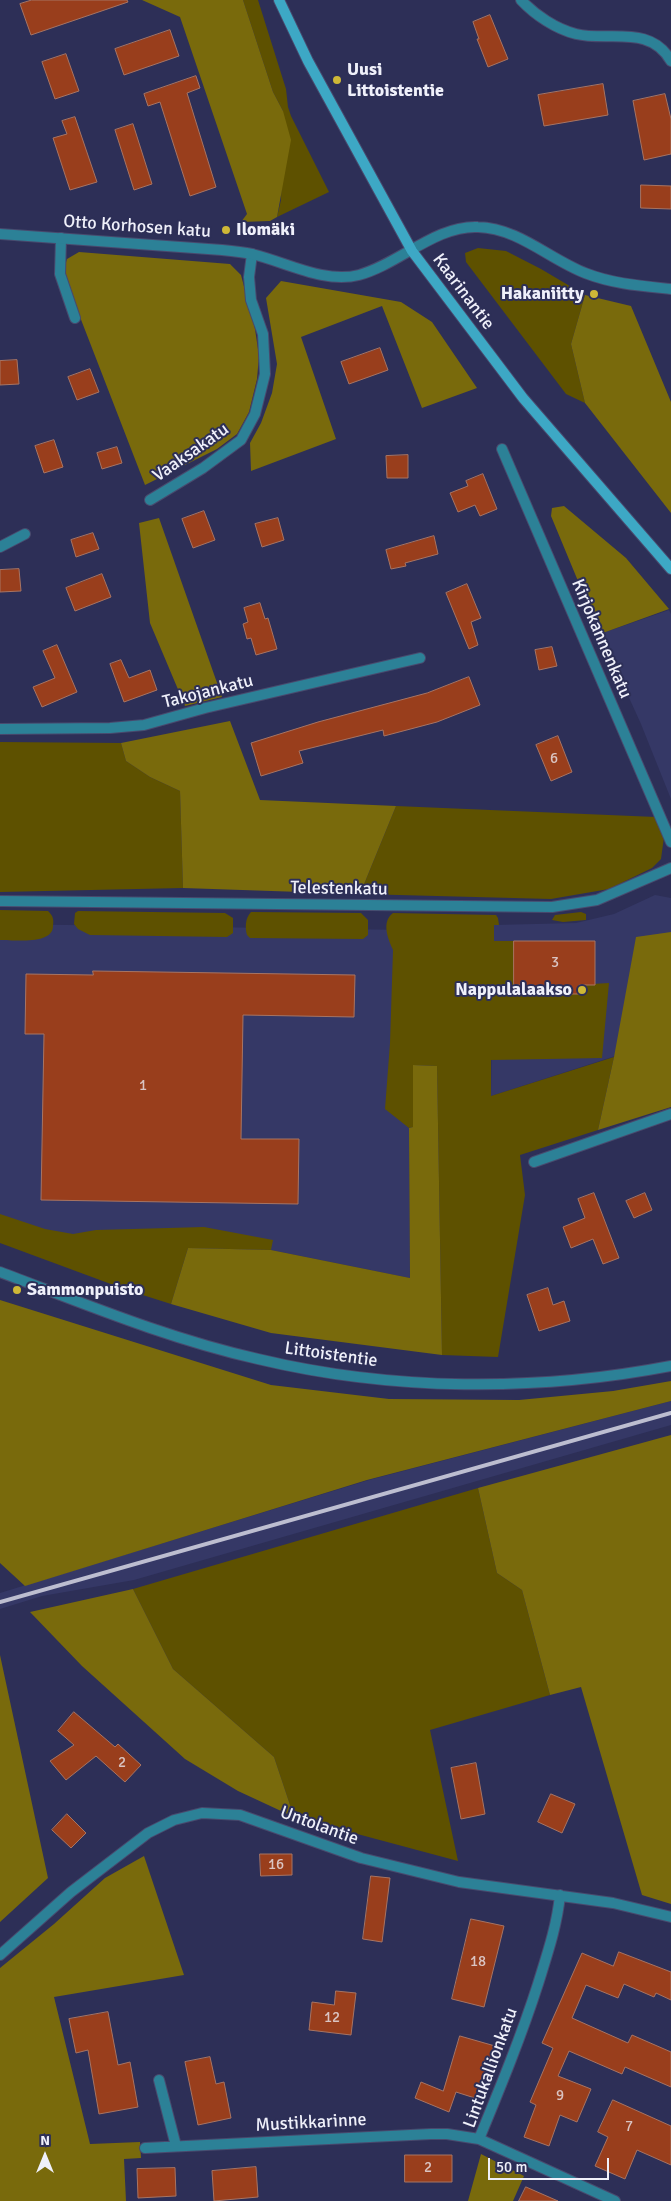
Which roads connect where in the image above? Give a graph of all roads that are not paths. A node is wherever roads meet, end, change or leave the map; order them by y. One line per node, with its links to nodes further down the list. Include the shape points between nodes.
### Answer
1 (279, 0): 6 (main road, Kaarinantie, via 308,61)
2 (521, 0): 3 (street, via 562,29 589,36 628,35 645,39 659,47)
3 (671, 61)
4 (0, 234): 5 (street, Otto Korhosen katu)
5 (61, 238): 7 (street, Otto Korhosen katu); 9 (street, via 60,274)
6 (412, 251): 7 (street, Otto Korhosen katu, via 376,269 346,277 319,274); 8 (street, via 457,230 492,228 521,239 585,273 611,282); 14 (main road, Kaarinantie, via 522,398)
7 (252, 254): 11 (street, Vaaksakatu, via 251,300 264,334 265,374 255,414 241,440)
8 (671, 289)
9 (75, 318)
10 (502, 449): 17 (street, Kirjokannenkatu)
11 (150, 500)
12 (25, 534): 13 (street)
13 (0, 546)
14 (671, 569)
15 (420, 658): 16 (street, Takojankatu, via 144,725)
16 (0, 729)
17 (671, 842)
18 (671, 868): 19 (street, Telestenkatu, via 597,900 552,907)
19 (0, 901)
20 (671, 1114): 21 (street)
21 (534, 1162)
22 (0, 1272): 23 (street, Littoistentie, via 192,1342 332,1373 453,1384 503,1384 568,1381)
23 (671, 1366)
24 (560, 1895): 25 (street, Untolantie, via 638,1907); 26 (street, Untolantie, via 452,1880 361,1858 240,1815 202,1813 174,1820 148,1833 71,1892); 28 (street, Lintukallionkatu, via 555,1930 526,2022)
25 (671, 1916)
26 (0, 1955)
27 (158, 2080): 29 (street)
28 (479, 2139): 29 (street, Mustikkarinne, via 431,2134); 31 (street, Lintukallionkatu)
29 (176, 2146): 30 (street, Mustikkarinne)
30 (145, 2148)
31 (615, 2201)

